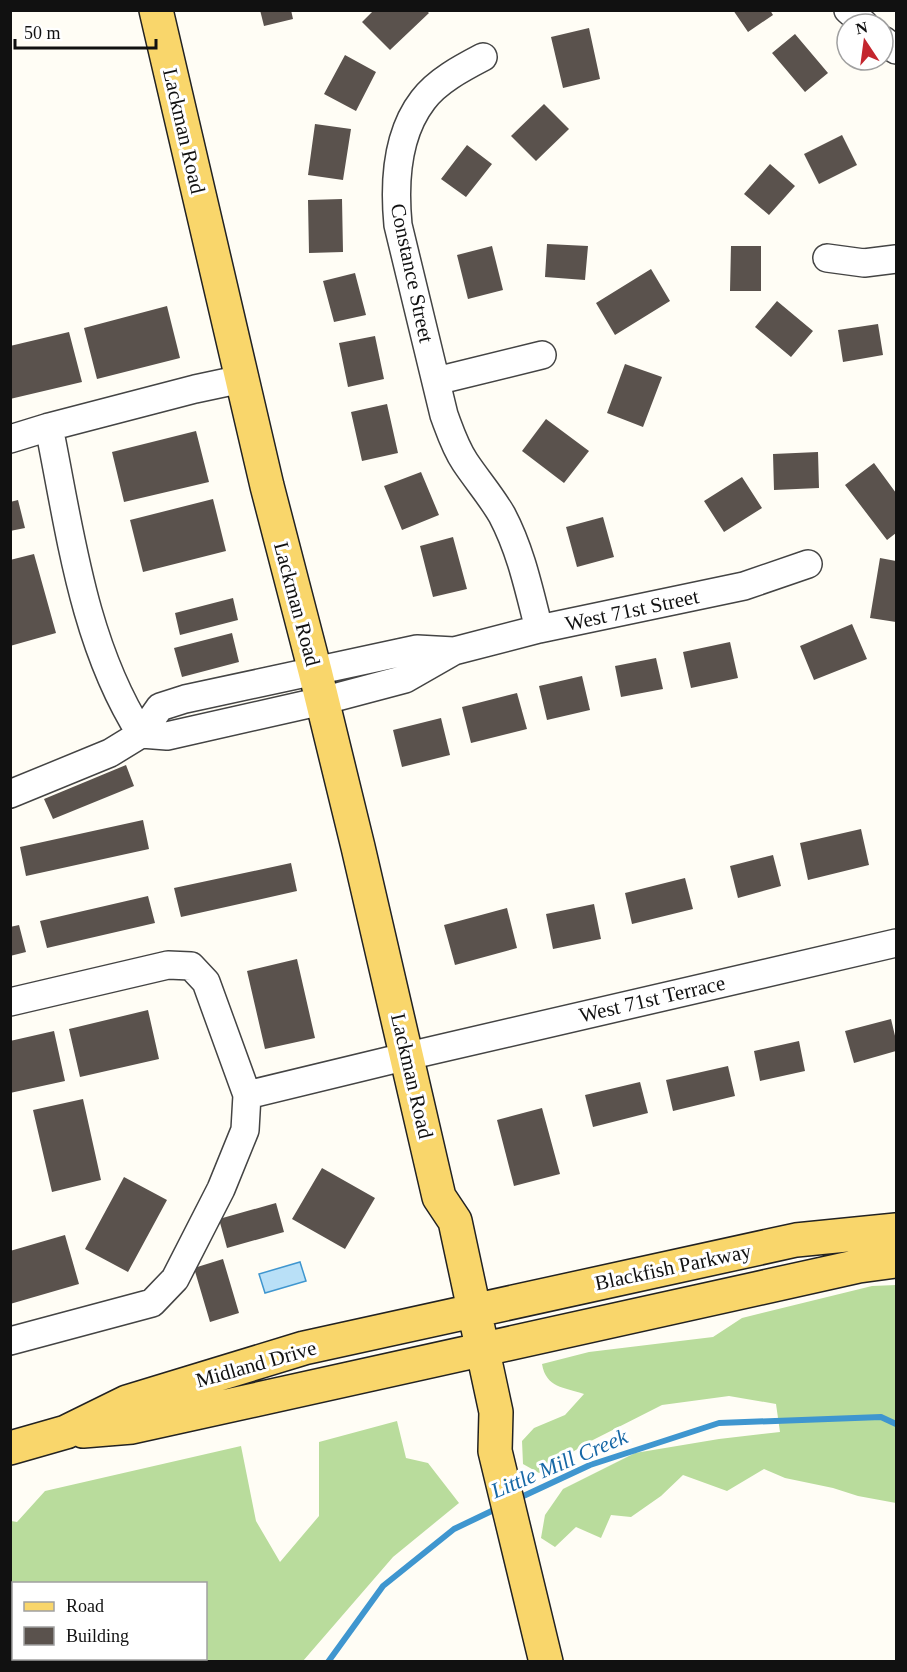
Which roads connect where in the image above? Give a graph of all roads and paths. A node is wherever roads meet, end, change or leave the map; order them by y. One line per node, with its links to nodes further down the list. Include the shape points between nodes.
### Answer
1 (156, 10): 6 (main road, Lackman Road)
2 (483, 57): 7 (street, Constance Street, via 423,99 400,148 395,197 398,225)
3 (827, 258): 4 (street, via 864,263)
4 (897, 259)
5 (542, 355): 7 (street)
6 (242, 379): 8 (street); 12 (main road, Lackman Road)
7 (436, 381): 11 (street, Constance Street, via 452,438 502,515 523,564)
8 (49, 427): 9 (street); 13 (street, via 83,594 114,684)
9 (10, 439)
10 (808, 564): 11 (street, West 71st Street, via 744,586)
11 (539, 629): 12 (street, West 71st Street, via 454,651 417,649)
12 (319, 686): 13 (street, West 71st Street, via 185,699 159,707); 17 (main road, Lackman Road)
13 (141, 734): 14 (street, via 110,753)
14 (10, 794)
15 (897, 943): 17 (street, West 71st Terrace)
16 (10, 1002): 18 (street, via 168,965 191,966 206,982)
17 (408, 1056): 18 (street, West 71st Terrace); 21 (main road, Lackman Road, via 440,1197 433,1226)
18 (247, 1095): 22 (street, via 245,1130 221,1189 175,1278 152,1303)
19 (897, 1230): 21 (main road, Blackfish Parkway, via 796,1240)
20 (897, 1261): 23 (main road, Blackfish Parkway)
21 (463, 1312): 23 (main road, Lackman Road); 24 (main road, Midland Drive, via 304,1348 127,1402)
22 (10, 1341)
23 (471, 1351): 24 (main road, Midland Drive, via 132,1427); 26 (main road, Lackman Road, via 475,1418 495,1451)
24 (66, 1432): 25 (main road, Midland Drive)
25 (10, 1448)
26 (546, 1662)

